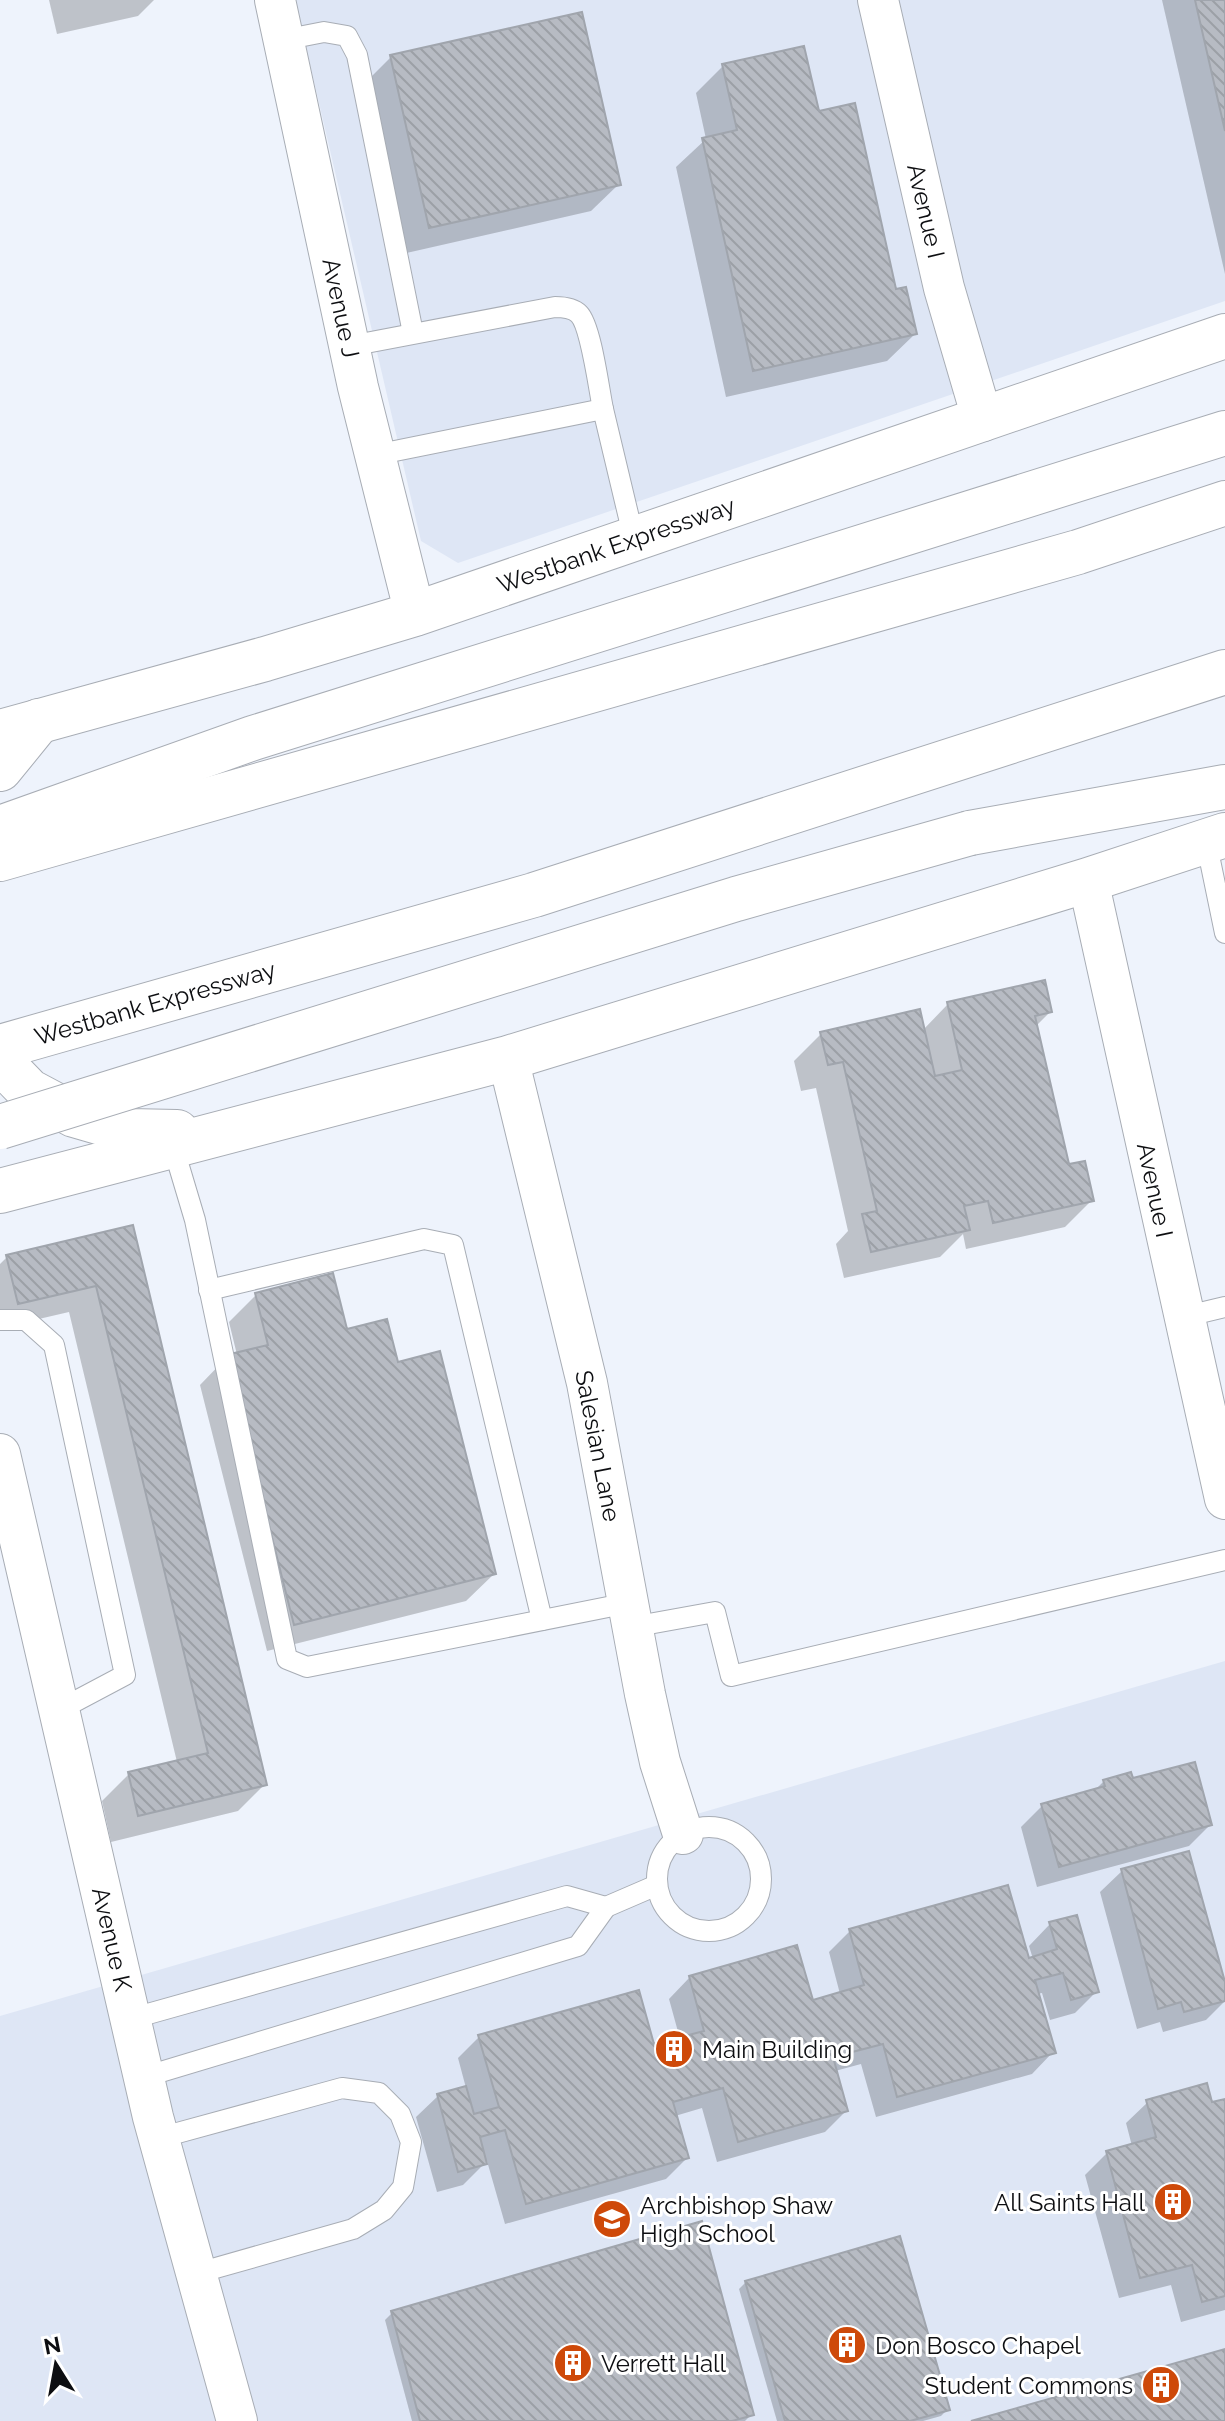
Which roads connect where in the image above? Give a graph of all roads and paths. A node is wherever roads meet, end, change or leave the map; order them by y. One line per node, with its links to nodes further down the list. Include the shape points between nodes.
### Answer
1 (275, 0): 3 (street, Avenue J)
2 (878, 0): 8 (street, Avenue I, via 944,288)
3 (283, 40): 4 (lane, via 324,32 347,36 352,43); 6 (street, Avenue J)
4 (413, 333): 6 (lane); 7 (lane, via 569,308 581,315 588,332)
5 (1225, 336): 8 (main road, Westbank Expressway)
6 (350, 346): 10 (street, Avenue J)
7 (603, 409): 10 (lane); 12 (lane)
8 (983, 421): 12 (main road, Westbank Expressway)
9 (1225, 433): 18 (main road, via 253,738)
10 (375, 455): 13 (street, Avenue J)
11 (1225, 503): 20 (main road, via 1078,552)
12 (634, 539): 13 (main road, Westbank Expressway)
13 (415, 614): 15 (main road, Westbank Expressway)
14 (1225, 672): 23 (main road, Westbank Expressway, via 534,895)
15 (20, 727): 16 (main road)
16 (0, 769)
17 (1225, 787): 26 (main road, bridge, via 970,833 736,899)
18 (0, 828)
19 (1216, 838): 21 (main road); 22 (lane)
20 (0, 859)
21 (1088, 880): 24 (main road); 31 (street, Avenue I)
22 (1225, 933)
23 (0, 1047)
24 (508, 1058): 27 (main road, via 218,1134); 36 (street, Salesian Lane, via 587,1383)
25 (0, 1061): 27 (main road, via 29,1091 74,1115)
26 (0, 1127)
27 (170, 1139): 28 (main road); 29 (lane)
28 (0, 1191)
29 (209, 1290): 37 (lane, via 424,1239 453,1245); 37 (lane, via 287,1659 307,1667)
30 (1225, 1307): 31 (lane)
31 (1183, 1317): 34 (street, Avenue I)
32 (0, 1320): 38 (lane, via 26,1320 54,1345 125,1675)
33 (0, 1454): 38 (street, Avenue K)
34 (1225, 1499)
35 (1225, 1560): 36 (lane, via 731,1676 715,1612)
36 (630, 1615): 37 (lane); 39 (street, Salesian Lane, via 660,1762)
37 (542, 1620)
38 (59, 1710): 42 (street, Avenue K)
39 (683, 1834): 40 (lane, via 661,1858); 40 (lane, via 713,1827 746,1842 761,1874 753,1908 723,1930 706,1932 673,1917)
40 (657, 1885): 41 (lane)
41 (606, 1907): 42 (lane, via 567,1896); 43 (lane, via 578,1946)
42 (130, 2019): 43 (street, Avenue K)
43 (144, 2077): 44 (street, Avenue K)
44 (159, 2138): 45 (street, Avenue K); 45 (lane, via 342,2088 379,2093 400,2114 411,2142 403,2187 384,2210 353,2229)
45 (198, 2273): 46 (street, Avenue K)
46 (237, 2421)

